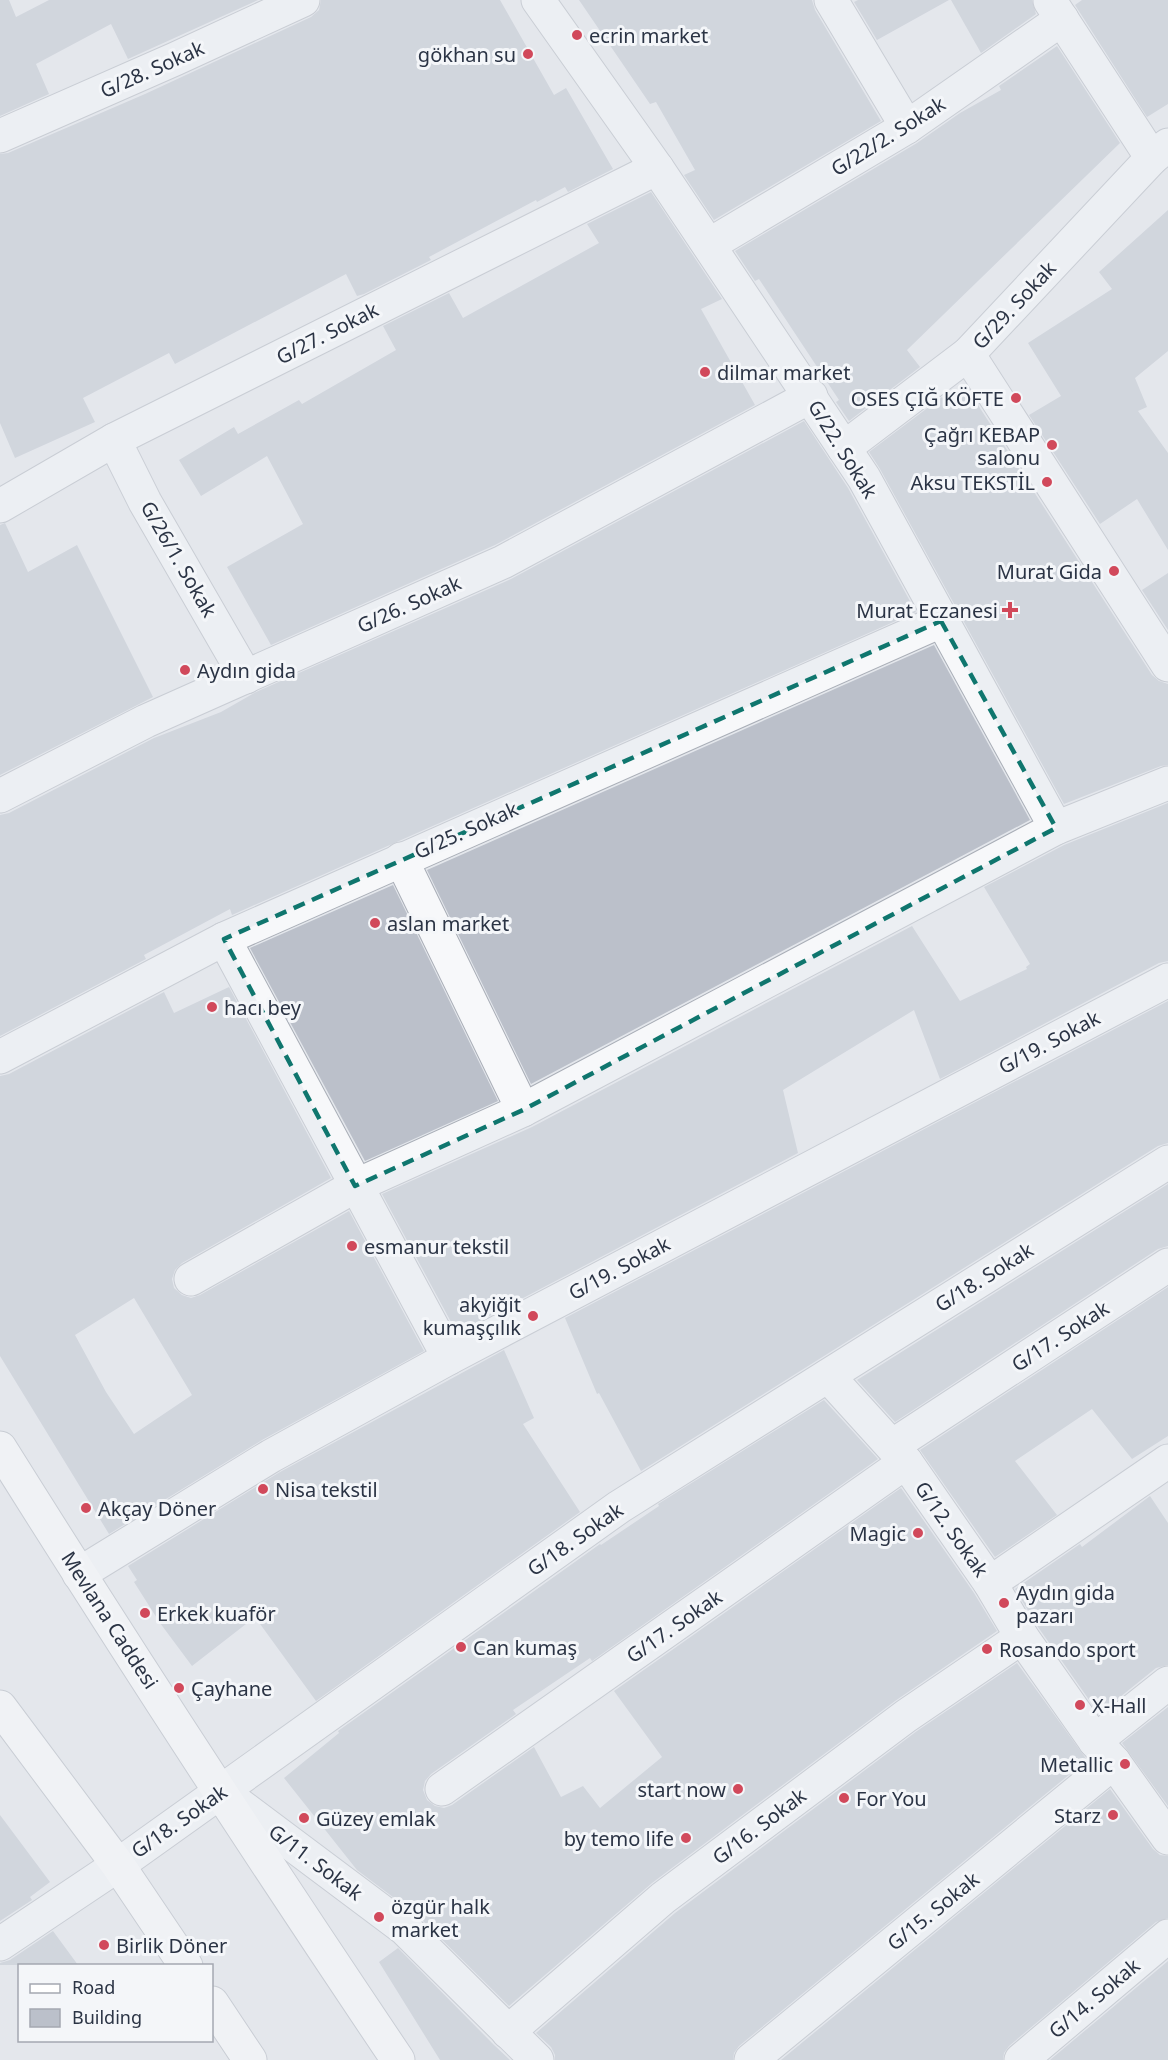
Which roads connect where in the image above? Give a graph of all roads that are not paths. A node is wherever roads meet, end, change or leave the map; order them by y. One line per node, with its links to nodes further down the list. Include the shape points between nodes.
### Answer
1 (303, 0): 6 (street, G/28. Sokak)
2 (538, 0): 8 (street, G/22. Sokak)
3 (831, 0): 5 (street)
4 (1056, 10): 5 (street, G/22/2. Sokak); 7 (street)
5 (907, 127): 9 (street, G/22/2. Sokak)
6 (0, 136)
7 (1160, 152): 10 (street, G/29. Sokak)
8 (657, 168): 9 (street, G/22. Sokak); 12 (street, G/27. Sokak)
9 (709, 245): 11 (street, G/22. Sokak)
10 (968, 354): 13 (street, G/29. Sokak); 16 (street)
11 (811, 396): 13 (street, G/22. Sokak); 17 (street, G/26. Sokak, via 503,562)
12 (114, 440): 14 (street, G/27. Sokak); 17 (street, G/26/1. Sokak, via 145,502)
13 (844, 448): 15 (street, G/22. Sokak)
14 (0, 506)
15 (941, 621): 20 (street, G/22. Sokak); 21 (street, G/25. Sokak)
16 (1168, 664)
17 (246, 677): 19 (street, G/26. Sokak, via 146,721)
18 (1168, 783): 20 (street)
19 (0, 796)
20 (1056, 828): 25 (street)
21 (400, 859): 22 (street, G/25. Sokak); 25 (street)
22 (224, 939): 24 (street, G/25. Sokak); 27 (street)
23 (1168, 980): 30 (street, G/19. Sokak)
24 (0, 1057)
25 (523, 1110): 27 (street)
26 (1168, 1162): 31 (street, G/18. Sokak)
27 (355, 1186): 29 (street); 30 (street)
28 (1168, 1265): 33 (street, G/17. Sokak)
29 (191, 1279)
30 (448, 1358): 35 (street, G/19. Sokak, via 271,1456)
31 (828, 1376): 33 (street, G/12. Sokak); 42 (street, G/18. Sokak, via 619,1507)
32 (0, 1448): 35 (street, Mevlana Caddesi)
33 (899, 1454): 36 (street, G/12. Sokak); 41 (street, G/17. Sokak)
34 (1168, 1461): 36 (street)
35 (79, 1574): 42 (street, Mevlana Caddesi)
36 (990, 1583): 37 (street, G/12. Sokak)
37 (1022, 1637): 40 (street, G/12. Sokak); 49 (street, G/16. Sokak, via 906,1716 663,1898)
38 (1168, 1683): 40 (street, G/15. Sokak)
39 (0, 1707): 44 (street)
40 (1105, 1751): 43 (street, G/12. Sokak); 53 (street, G/15. Sokak)
41 (442, 1789)
42 (221, 1792): 44 (street, G/18. Sokak); 49 (street, G/11. Sokak, via 405,1929); 51 (street, Mevlana Caddesi)
43 (1168, 1838)
44 (118, 1865): 46 (street, G/18. Sokak); 47 (street)
45 (1168, 1936): 54 (street, G/14. Sokak)
46 (0, 1944)
47 (185, 1964)
48 (213, 2004): 50 (street)
49 (508, 2032): 52 (street, G/11. Sokak)
50 (250, 2060)
51 (398, 2060)
52 (537, 2060)
53 (751, 2060)
54 (1021, 2060)

